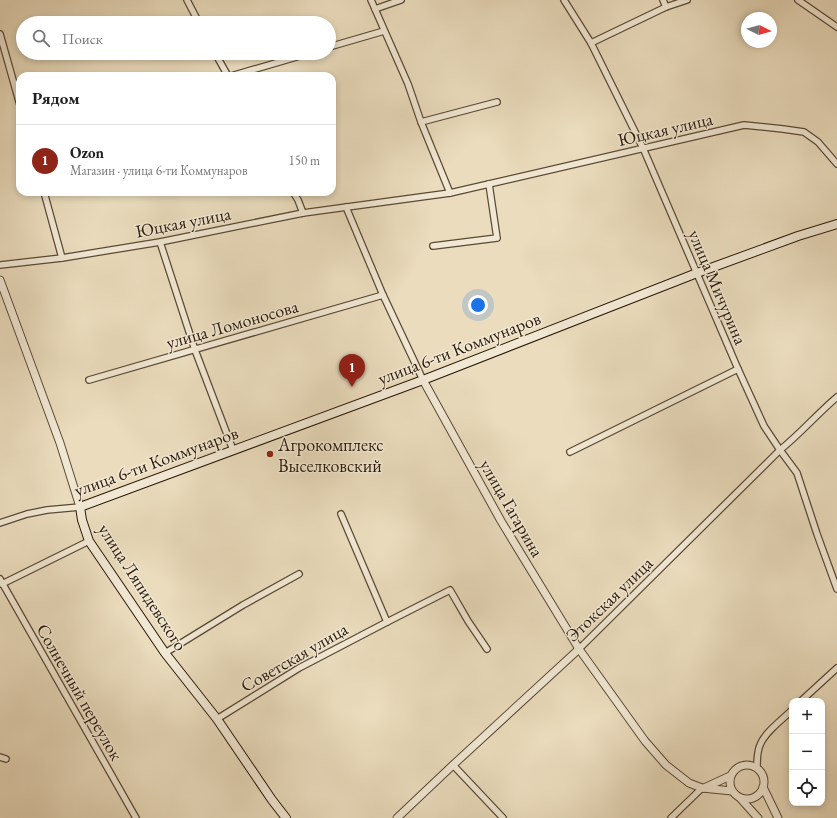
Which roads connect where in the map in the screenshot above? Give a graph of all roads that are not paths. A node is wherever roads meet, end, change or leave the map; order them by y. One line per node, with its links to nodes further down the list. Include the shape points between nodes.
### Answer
1 (187, 0): 10 (street)
2 (371, 0): 9 (street)
3 (402, 0): 9 (street)
4 (564, 0): 14 (street, улица Мичурина)
5 (663, 0): 8 (street)
6 (687, 0): 8 (street)
7 (798, 0): 11 (street)
8 (666, 7): 14 (street)
9 (375, 8): 12 (street)
10 (195, 16)
11 (837, 27)
12 (384, 31): 15 (street); 22 (street, via 408,84)
13 (0, 34): 20 (street)
14 (591, 43): 23 (street, улица Мичурина)
15 (336, 45)
16 (219, 60): 18 (street)
17 (286, 60): 19 (street)
18 (226, 72)
19 (245, 72)
20 (16, 91)
21 (497, 102): 22 (street)
22 (421, 122): 26 (street)
23 (643, 148): 24 (street, Юцкая улица, via 744,125 804,132 818,142); 25 (street, Юцкая улица); 36 (street, улица Мичурина)
24 (837, 164)
25 (489, 184): 26 (street, Юцкая улица); 33 (street, via 497,238)
26 (450, 193): 29 (street, Юцкая улица)
27 (45, 196): 34 (street)
28 (296, 196): 30 (street)
29 (346, 208): 30 (street, Юцкая улица); 38 (street, улица Гагарина)
30 (303, 213): 32 (street, Юцкая улица)
31 (837, 224): 36 (main road, улица 6-ти Коммунаров)
32 (160, 242): 34 (street, Юцкая улица); 39 (street)
33 (433, 246)
34 (62, 258): 35 (street, Юцкая улица)
35 (0, 265)
36 (697, 273): 40 (street, улица Мичурина); 42 (main road, улица 6-ти Коммунаров)
37 (0, 280): 47 (street, улица Ляпидевского, via 60,443)
38 (383, 296): 39 (street, улица Ломоносова); 42 (street, улица Гагарина)
39 (195, 350): 41 (street, улица Ломоносова); 44 (street)
40 (738, 369): 45 (street, улица Мичурина, via 764,426); 46 (street)
41 (88, 380)
42 (423, 380): 44 (main road, улица 6-ти Коммунаров); 56 (street, улица Гагарина, via 502,522)
43 (837, 397): 45 (street, Этокская улица)
44 (233, 450): 47 (main road, улица 6-ти Коммунаров)
45 (780, 450): 53 (street, улица Мичурина, via 797,472); 56 (street, Этокская улица)
46 (570, 452)
47 (80, 507): 49 (street, улица 6-ти Коммунаров, via 47,510); 50 (main road, улица Ляпидевского)
48 (341, 514): 54 (street)
49 (0, 523)
50 (89, 540): 52 (street); 57 (main road, улица Ляпидевского)
51 (299, 574): 57 (street)
52 (1, 582): 69 (street, Солнечный переулок)
53 (837, 589)
54 (387, 622): 55 (street, Советская улица, via 450,590); 61 (street, Советская улица, via 299,668)
55 (487, 649)
56 (579, 650): 62 (street, Этокская улица); 66 (street, улица Гагарина, via 645,741 688,783)
57 (165, 653): 61 (main road, улица Ляпидевского)
58 (837, 668): 59 (street)
59 (804, 698)
60 (789, 713): 63 (street, via 760,743)
61 (217, 719): 70 (main road, улица Ляпидевского)
62 (453, 765): 71 (street, Этокская улица); 72 (street)
63 (757, 767): 64 (street, via 741,765); 65 (street, via 762,772)
64 (730, 776): 66 (street); 67 (street)
65 (763, 786): 68 (street, via 754,797); 75 (street)
66 (702, 788): 67 (street, улица Гагарина); 73 (street)
67 (732, 791): 68 (street)
68 (740, 798): 74 (street)
69 (136, 818)
70 (286, 818)
71 (397, 818)
72 (503, 818)
73 (671, 818)
74 (758, 818)
75 (778, 818)

